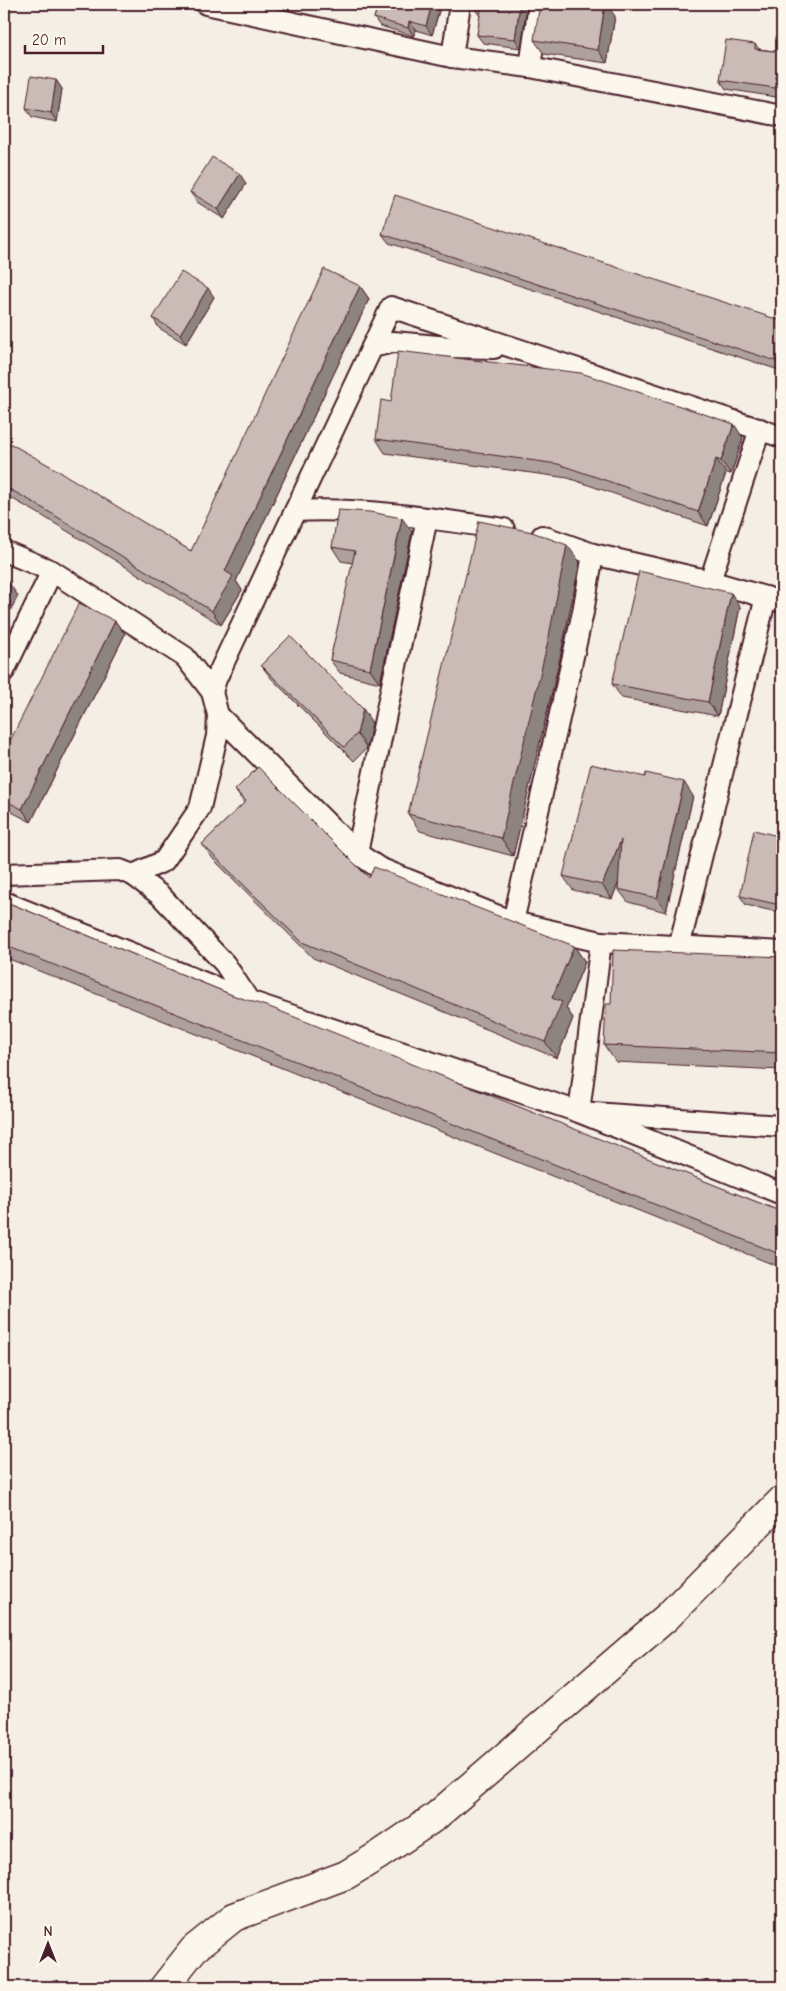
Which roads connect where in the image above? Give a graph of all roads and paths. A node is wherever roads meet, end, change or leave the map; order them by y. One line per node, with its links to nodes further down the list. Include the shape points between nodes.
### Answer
1 (206, 4): 4 (street)
2 (460, 4): 4 (street)
3 (539, 4): 5 (street)
4 (452, 57): 5 (street)
5 (530, 67): 6 (street)
6 (782, 116)
7 (372, 347): 8 (street, via 393,342); 8 (street, via 391,307); 11 (street)
8 (515, 349): 9 (street)
9 (760, 430): 10 (street); 16 (street)
10 (782, 437)
11 (295, 511): 12 (street); 19 (street)
12 (427, 518): 14 (street, via 530,532); 21 (street)
13 (4, 551): 15 (street)
14 (593, 554): 16 (street); 25 (street, via 583,612)
15 (52, 571): 18 (street); 19 (street, via 185,657)
16 (710, 581): 17 (street)
17 (774, 599): 27 (street)
18 (4, 671)
19 (212, 692): 20 (street)
20 (218, 715): 21 (street); 23 (street, via 200,808 164,861)
21 (357, 853): 25 (street, via 380,868)
22 (4, 874): 23 (street, via 120,870)
23 (133, 875): 29 (street, via 160,895 225,964)
24 (4, 902): 29 (street)
25 (513, 922): 26 (street)
26 (601, 942): 27 (street); 30 (street)
27 (679, 947): 28 (street)
28 (782, 952)
29 (249, 1001): 30 (street)
30 (579, 1112): 31 (street); 32 (street)
31 (782, 1126)
32 (782, 1194)
33 (782, 1500): 34 (street, via 666,1617 436,1817 346,1875 234,1917 194,1949)
34 (164, 1987)

